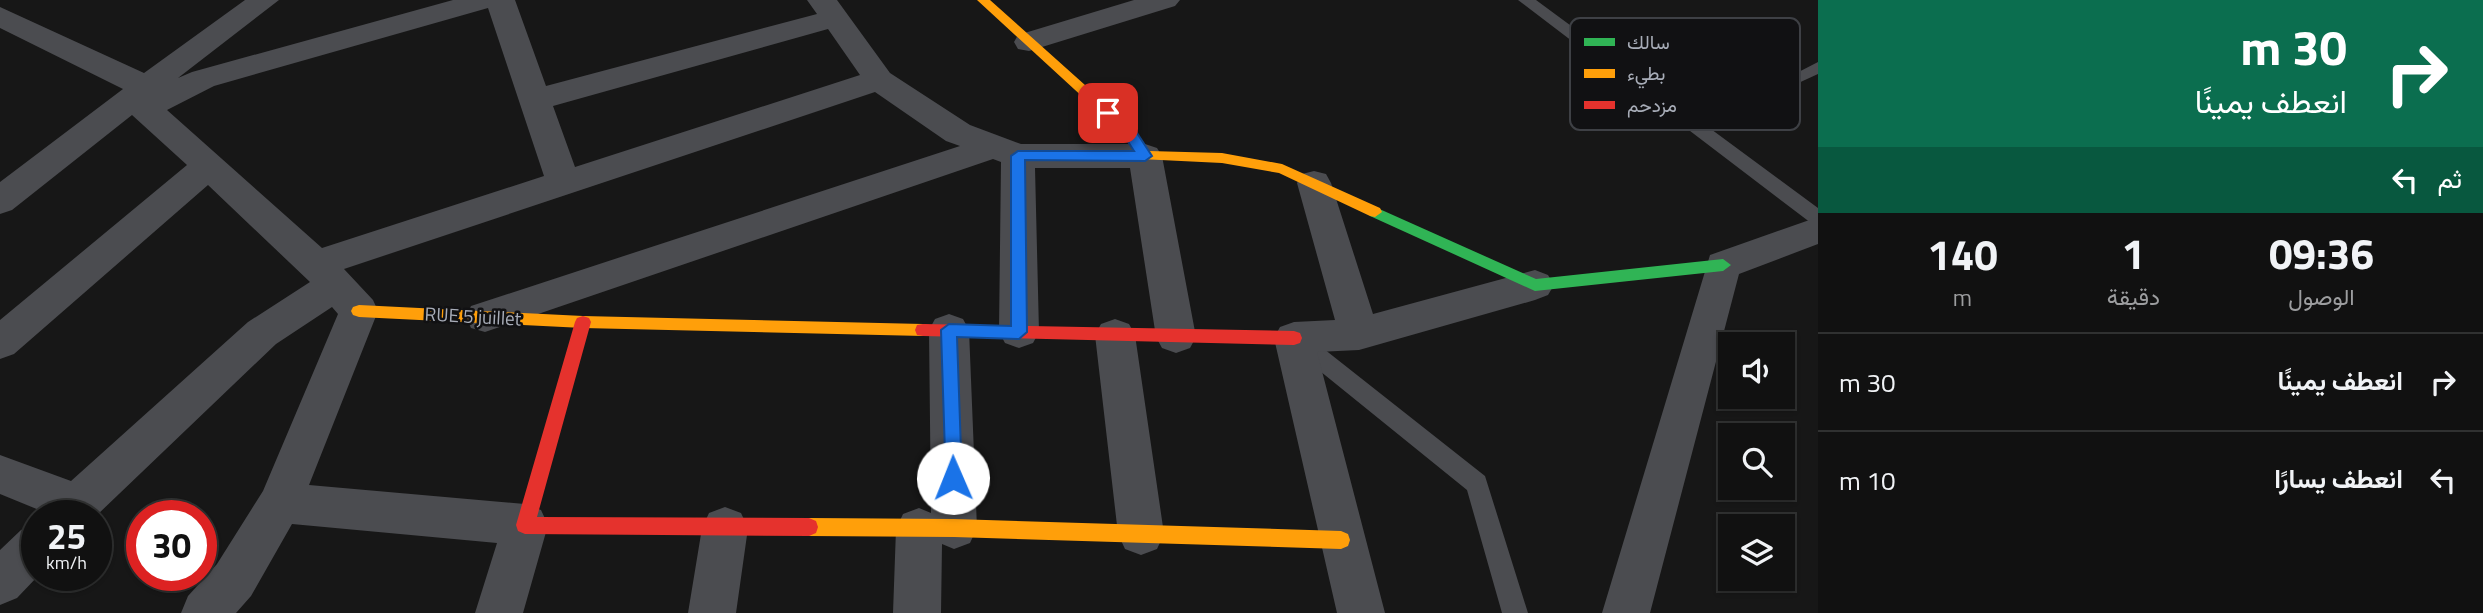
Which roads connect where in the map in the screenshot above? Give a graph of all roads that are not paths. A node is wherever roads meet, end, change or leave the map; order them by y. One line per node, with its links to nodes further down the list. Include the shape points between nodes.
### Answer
1 (264, 0): 13 (street)
2 (485, 0): 13 (street); 14 (street)
3 (983, 0): 9 (street)
4 (1166, 0): 9 (street)
5 (1526, 0): 8 (lane)
6 (828, 9): 12 (street); 14 (street)
7 (0, 16): 13 (street)
8 (1570, 33)
9 (1029, 42): 17 (street, via 1128,131)
10 (1818, 67): 11 (lane)
11 (1800, 76)
12 (879, 80): 16 (street, via 958,133); 19 (street)
13 (139, 99): 18 (street); 21 (street)
14 (535, 100): 19 (street)
15 (1700, 130): 22 (lane)
16 (1006, 151): 17 (street); 27 (street); 30 (street)
17 (1145, 156): 20 (street, via 1254,162); 33 (street)
18 (208, 166): 26 (street); 35 (street)
19 (564, 183): 26 (street)
20 (1314, 183): 25 (street); 31 (street)
21 (0, 201)
22 (1818, 218)
23 (1818, 230): 24 (street)
24 (1723, 265): 25 (street); 53 (street)
25 (1535, 285): 31 (street)
26 (337, 287): 27 (street, RUE 5 juillet); 38 (street, via 262,333); 39 (street)
27 (485, 317): 28 (street, RUE 5 juillet)
28 (583, 322): 29 (street, RUE 5 juillet); 40 (street)
29 (949, 330): 30 (street, RUE 5 juillet); 42 (street)
30 (1019, 332): 32 (street, RUE 5 juillet)
31 (1359, 334): 34 (street)
32 (1115, 335): 33 (street, RUE 5 juillet); 43 (street)
33 (1176, 337): 34 (street, RUE 5 juillet)
34 (1294, 338): 44 (street); 52 (lane, via 1477,484)
35 (0, 343)
36 (0, 474): 37 (street)
37 (51, 500)
38 (82, 500)
39 (280, 503): 40 (street); 47 (street)
40 (526, 525): 41 (street); 48 (street)
41 (725, 528): 42 (street); 49 (street)
42 (936, 529): 43 (street); 50 (street)
43 (1141, 534): 44 (street)
44 (1340, 540): 51 (street)
45 (21, 561): 46 (street)
46 (0, 582)
47 (220, 602)
48 (499, 613)
49 (712, 613)
50 (917, 613)
51 (1361, 613)
52 (1515, 613)
53 (1626, 613)

